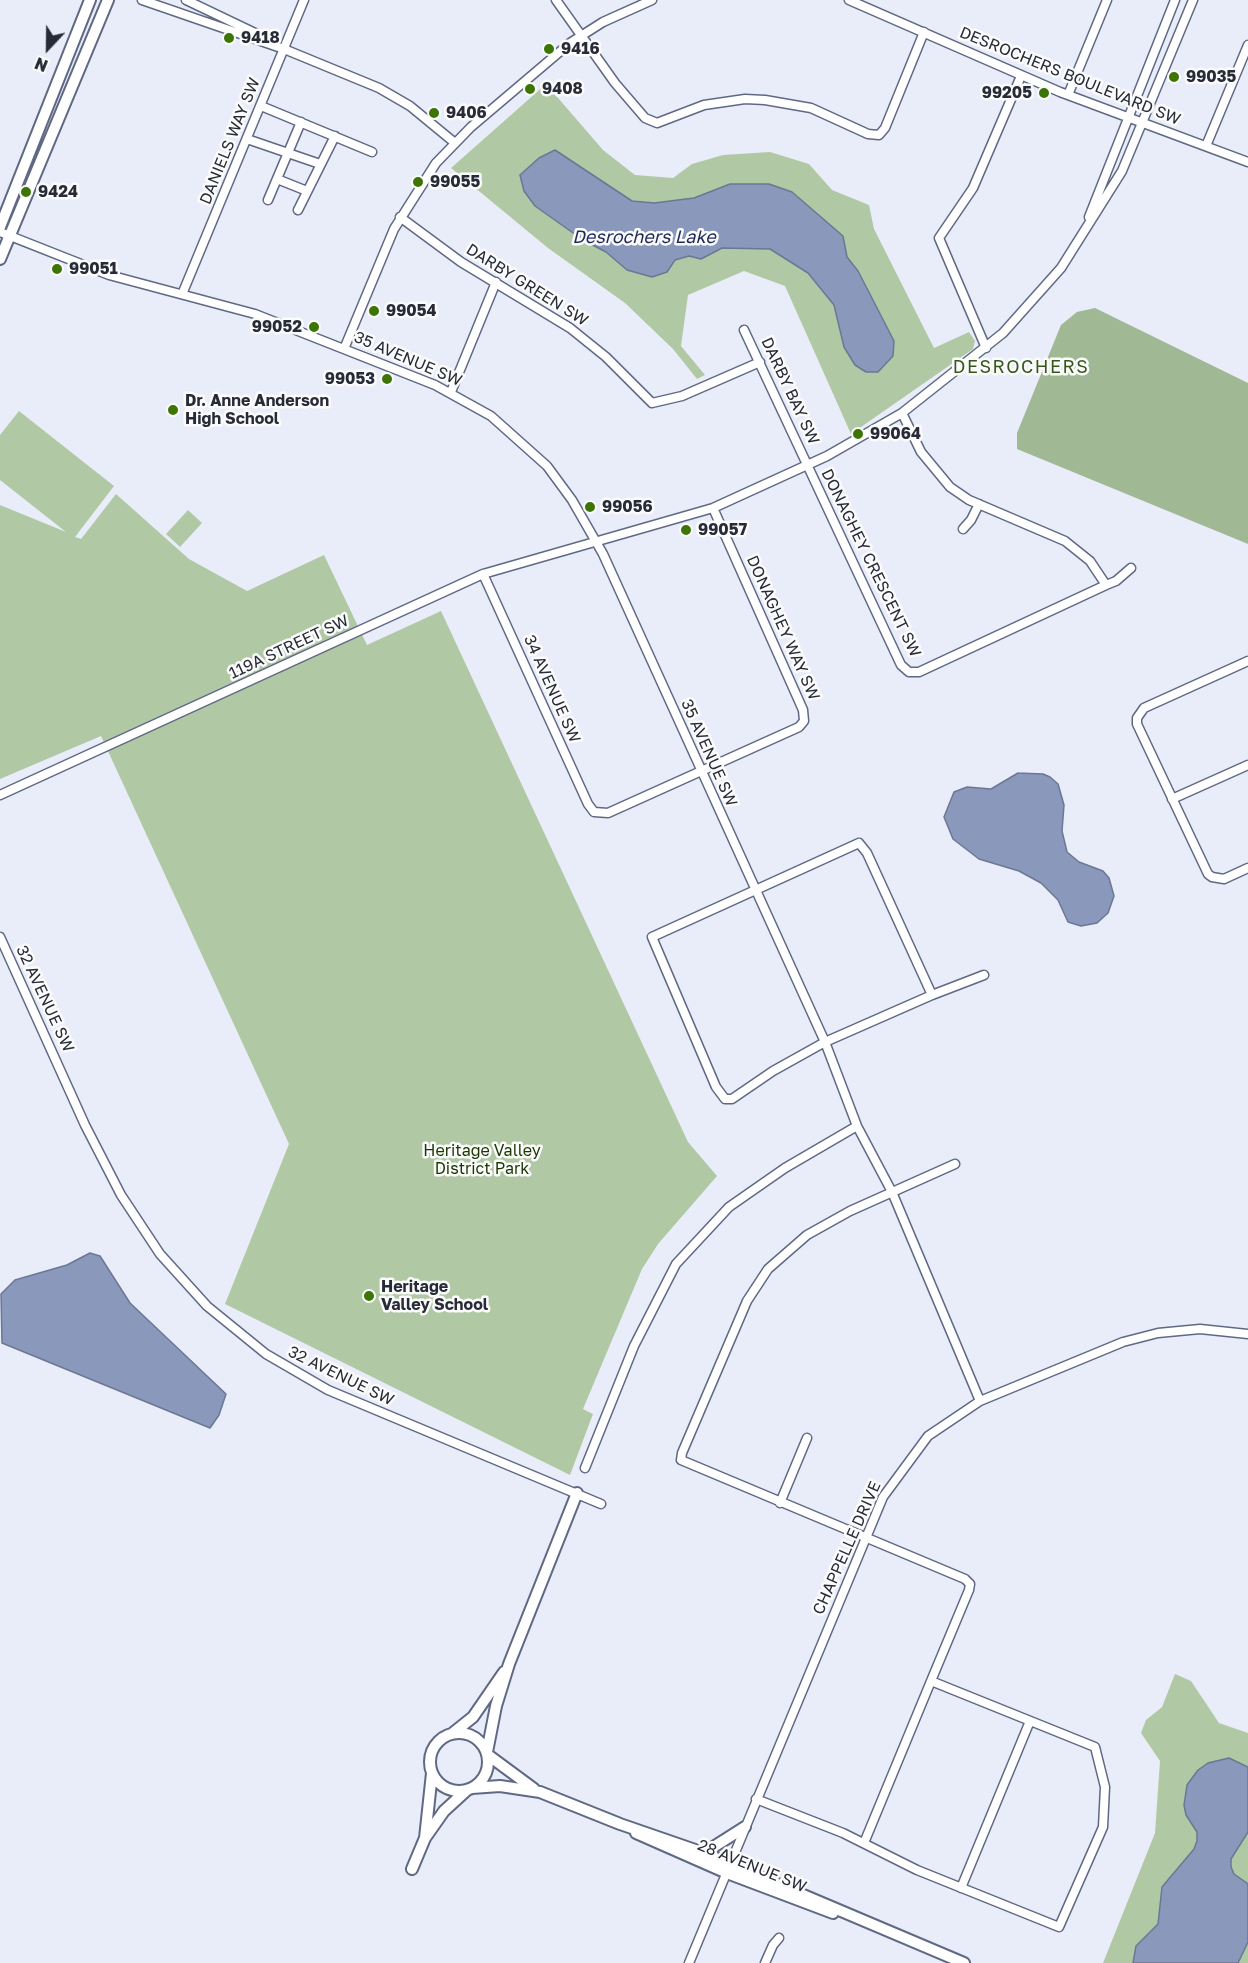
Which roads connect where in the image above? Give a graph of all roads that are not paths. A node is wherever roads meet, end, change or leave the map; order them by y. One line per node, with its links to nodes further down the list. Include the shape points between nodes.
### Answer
1 (90, 0): 35 (main road)
2 (108, 0): 37 (main road)
3 (142, 0): 15 (street)
4 (186, 0): 15 (street)
5 (304, 0): 15 (street, DANIELS WAY SW)
6 (556, 0): 13 (street)
7 (652, 0): 13 (street)
8 (849, 0): 12 (street, DESROCHERS BOULEVARD SW)
9 (1107, 0): 17 (street)
10 (1175, 0): 19 (street)
11 (1193, 0): 21 (street)
12 (924, 32): 13 (street, via 885,128 876,135 811,108 765,100 704,105 664,121 651,122 615,83); 16 (street, DESROCHERS BOULEVARD SW)
13 (581, 35): 24 (street)
14 (1248, 45): 25 (street)
15 (284, 49): 18 (street, DANIELS WAY SW); 24 (street, via 394,96)
16 (1021, 76): 17 (street, DESROCHERS BOULEVARD SW); 42 (street, via 981,174 939,238)
17 (1068, 95): 19 (street, DESROCHERS BOULEVARD SW)
18 (261, 106): 20 (street); 23 (street, DANIELS WAY SW)
19 (1128, 117): 21 (street, DESROCHERS BOULEVARD SW); 36 (street)
20 (301, 122): 22 (street); 27 (street)
21 (1142, 123): 25 (street, DESROCHERS BOULEVARD SW); 36 (street, via 1122,171)
22 (335, 136): 26 (street); 29 (street)
23 (247, 140): 27 (street); 40 (street, DANIELS WAY SW)
24 (455, 143): 34 (street)
25 (1206, 146): 28 (street, DESROCHERS BOULEVARD SW)
26 (372, 152)
27 (288, 153): 29 (street); 30 (street)
28 (1248, 162)
29 (320, 164): 31 (street)
30 (277, 179): 31 (street); 32 (street)
31 (307, 191): 33 (street)
32 (268, 200)
33 (298, 210)
34 (400, 217): 39 (street, DARBY GREEN SW, via 461,262); 43 (street)
35 (0, 227)
36 (1085, 229): 42 (street, 119A STREET SW, via 1048,286)
37 (5, 234): 38 (main road); 40 (street, 35 AVENUE SW, via 109,274)
38 (0, 259)
39 (496, 282): 44 (street, DARBY GREEN SW, via 588,341 652,403 682,396); 45 (street)
40 (183, 292): 43 (street, 35 AVENUE SW, via 255,314)
41 (744, 330): 44 (street, DARBY BAY SW)
42 (986, 348): 46 (street, 119A STREET SW)
43 (344, 349): 45 (street, 35 AVENUE SW)
44 (760, 362): 47 (street, DARBY BAY SW)
45 (451, 392): 51 (street, 35 AVENUE SW, via 509,430 546,466)
46 (902, 413): 47 (street, 119A STREET SW); 48 (street, via 921,452 936,472 950,488)
47 (808, 466): 49 (street, 119A STREET SW); 54 (street, DONAGHEY CRESCENT SW, via 901,665 909,672 919,672)
48 (978, 504): 50 (street); 54 (street, via 1065,541 1090,561)
49 (712, 507): 51 (street, 119A STREET SW); 57 (street, DONAGHEY WAY SW, via 805,715 799,727)
50 (963, 529)
51 (597, 541): 53 (street, 119A STREET SW); 57 (street, 35 AVENUE SW)
52 (1131, 568): 54 (street, DONAGHEY CRESCENT SW)
53 (483, 574): 57 (street, 34 AVENUE SW, via 588,804 598,814); 58 (street, 119A STREET SW)
54 (1106, 585)
55 (1248, 661): 59 (street, via 1140,712 1137,724)
56 (1248, 765): 59 (street)
57 (701, 771): 61 (street, 35 AVENUE SW)
58 (0, 795)
59 (1172, 799): 60 (street, via 1212,878 1224,879)
60 (1248, 868)
61 (754, 890): 64 (street, via 859,843); 65 (street, 35 AVENUE SW); 65 (street, via 652,937 720,1095 732,1099)
62 (0, 937): 73 (street, 32 AVENUE SW, via 121,1195 151,1241 193,1293 247,1339 304,1378 353,1402)
63 (984, 975): 64 (street)
64 (932, 995): 65 (street)
65 (825, 1042): 66 (street, 35 AVENUE SW)
66 (857, 1126): 68 (street, 35 AVENUE SW); 72 (street, via 785,1168 729,1207 676,1264 634,1346)
67 (955, 1164): 68 (street)
68 (892, 1192): 70 (street, 35 AVENUE SW); 74 (street, via 807,1235 768,1269 747,1301 682,1453 681,1460 686,1464)
69 (1248, 1334): 70 (street, CHAPPELLE DRIVE, via 1200,1329 1158,1333 1123,1342)
70 (980, 1401): 76 (street, CHAPPELLE DRIVE, via 928,1436 883,1497)
71 (807, 1438): 74 (street)
72 (585, 1468)
73 (577, 1493): 75 (street, 32 AVENUE SW); 77 (main road)
74 (780, 1503): 76 (street)
75 (601, 1504)
76 (865, 1539): 78 (street, via 970,1584); 85 (street, CHAPPELLE DRIVE)
77 (509, 1664): 80 (main road, via 472,1717); 81 (main road, via 496,1706)
78 (931, 1681): 79 (street); 89 (street)
79 (1030, 1720): 93 (street); 93 (street, via 1095,1747 1105,1788 1103,1827 1097,1843 1059,1927)
80 (450, 1734): 81 (main road, via 468,1734 483,1744); 82 (main road, via 433,1749)
81 (488, 1754): 83 (main road, via 488,1771); 84 (main road, 28 AVENUE SW)
82 (432, 1773): 83 (main road, via 446,1788); 88 (main road)
83 (470, 1789): 84 (main road, 28 AVENUE SW, via 500,1785); 88 (main road, via 444,1811)
84 (540, 1792): 86 (main road, 28 AVENUE SW)
85 (756, 1799): 87 (street, CHAPPELLE DRIVE); 89 (street)
86 (620, 1824): 90 (main road, 28 AVENUE SW); 91 (main road, 28 AVENUE SW, via 651,1842)
87 (745, 1827): 90 (main road); 91 (street, CHAPPELLE DRIVE)
88 (425, 1838): 92 (main road)
89 (864, 1843): 93 (street)
90 (704, 1853): 91 (main road, 28 AVENUE SW)
91 (728, 1868): 95 (street, CHAPPELLE DRIVE); 97 (main road, 28 AVENUE SW)
92 (412, 1869)
93 (961, 1888)
94 (779, 1938): 96 (street)
95 (689, 1963)
96 (765, 1963)
97 (964, 1963)

